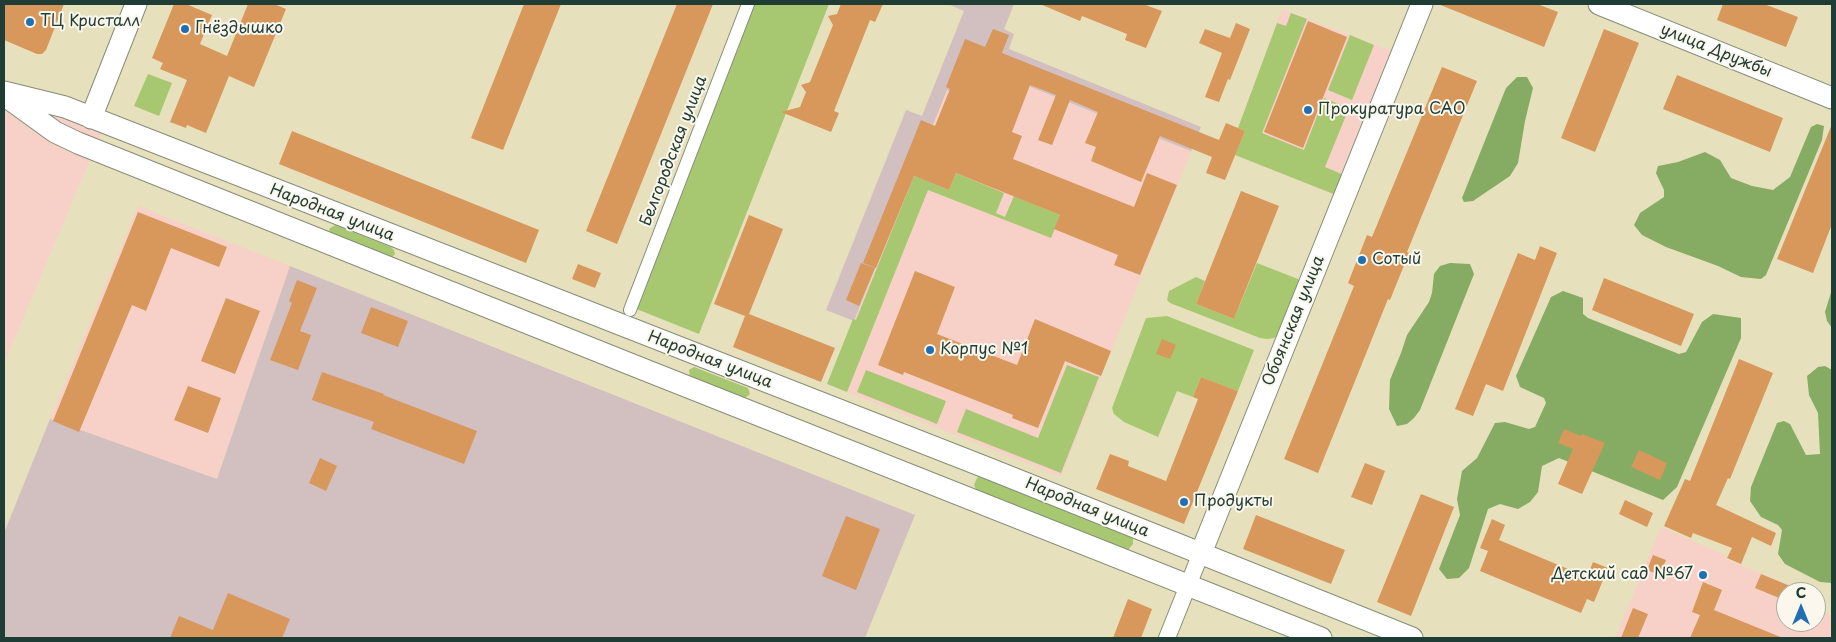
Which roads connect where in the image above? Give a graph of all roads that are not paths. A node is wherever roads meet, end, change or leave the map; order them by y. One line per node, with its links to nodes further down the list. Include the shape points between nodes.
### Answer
1 (136, 4): 7 (street)
2 (748, 4): 9 (street, Белгородская улица)
3 (1422, 4): 10 (street, Обоянская улица)
4 (1599, 4): 6 (street, улица Дружбы)
5 (4, 94): 7 (street, Народная улица, via 65,107); 8 (street, Народная улица, via 55,132)
6 (1832, 98)
7 (91, 118): 8 (street, via 96,125 95,135 88,142); 10 (street, Народная улица)
8 (78, 143): 11 (street, Народная улица)
9 (630, 310)
10 (1201, 553): 11 (street, Обоянская улица); 14 (street, Народная улица)
11 (1188, 585): 12 (street, Обоянская улица); 13 (street, Народная улица)
12 (1167, 638)
13 (1321, 638)
14 (1412, 638)

